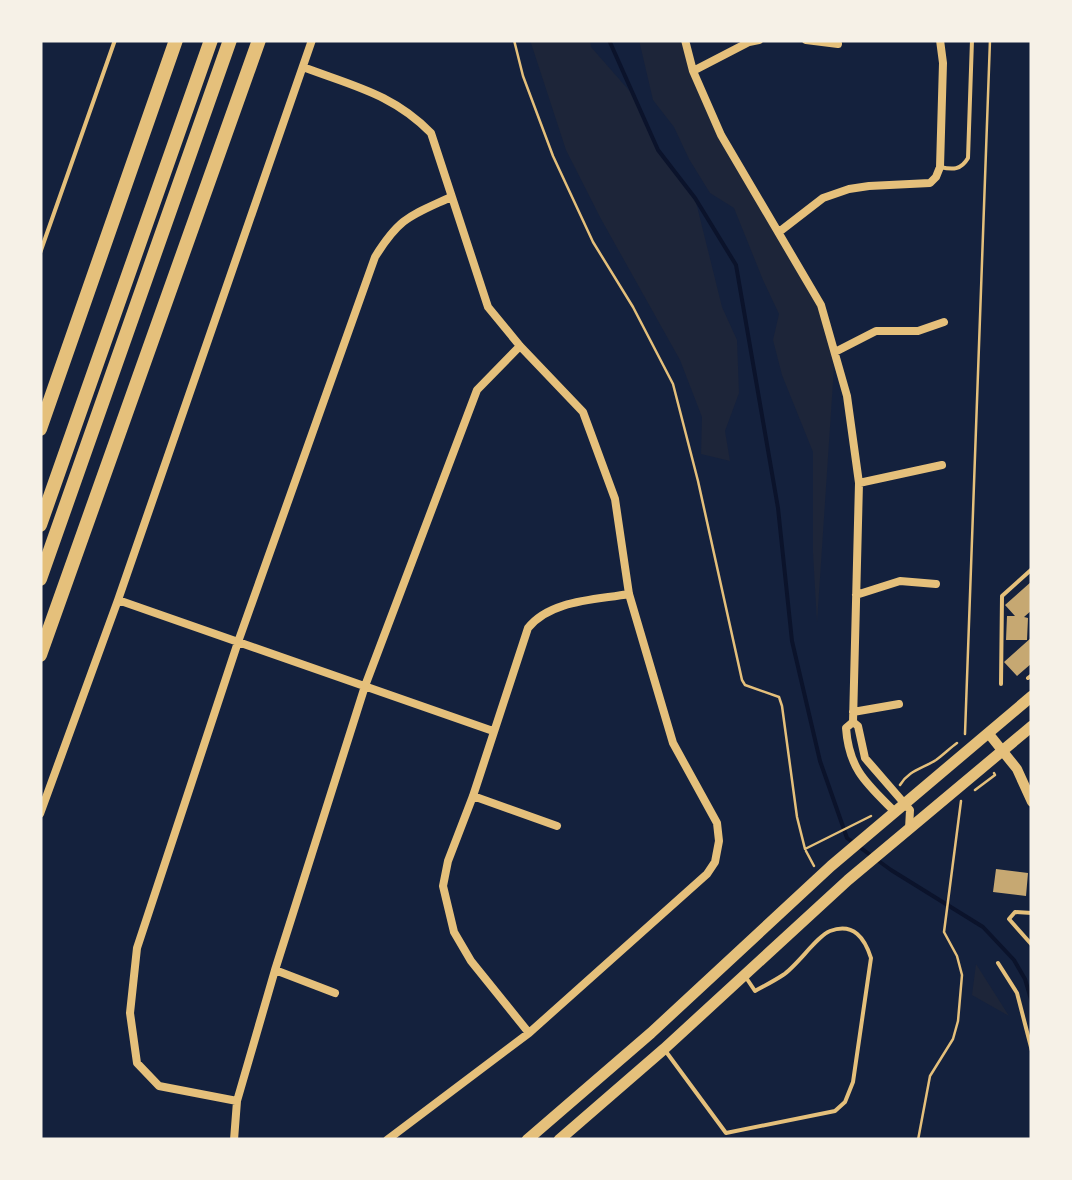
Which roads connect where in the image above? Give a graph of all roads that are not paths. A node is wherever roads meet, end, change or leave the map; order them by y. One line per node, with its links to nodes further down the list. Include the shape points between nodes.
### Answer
1 (115, 40): 18 (lane)
2 (176, 40): 22 (highway)
3 (210, 40): 25 (highway)
4 (230, 40): 27 (highway)
5 (259, 40): 33 (highway)
6 (312, 40): 13 (street)
7 (685, 40): 14 (street)
8 (759, 40): 14 (street)
9 (806, 40): 12 (street)
10 (940, 40): 15 (street)
11 (972, 40): 15 (lane, via 968,158 958,168)
12 (838, 44)
13 (304, 68): 16 (street, via 385,97 412,114 431,133); 31 (street)
14 (693, 70): 17 (street, via 721,135)
15 (940, 167): 17 (street, via 930,183 869,186 823,198)
16 (451, 197): 20 (street, via 488,307); 32 (street, via 406,218 374,257)
17 (779, 232): 21 (street, via 821,305)
18 (40, 253)
19 (944, 322): 21 (street, via 918,331 876,332)
20 (520, 346): 29 (street, via 583,412 615,499); 35 (street, via 477,390)
21 (834, 352): 24 (street)
22 (41, 425)
23 (942, 464): 24 (street)
24 (859, 483): 30 (street)
25 (40, 524)
26 (1032, 569): 34 (lane, via 1002,596)
27 (40, 579)
28 (936, 584): 30 (street, via 900,581)
29 (629, 594): 40 (street, via 550,609 536,618); 55 (street, via 673,743 717,823 715,862)
30 (856, 594): 38 (street)
31 (118, 600): 32 (street); 46 (street)
32 (238, 642): 35 (street); 58 (street, via 136,948 130,1013 137,1063 159,1086)
33 (40, 656)
34 (1001, 684)
35 (365, 686): 40 (street); 52 (street)
36 (1032, 696): 41 (main road)
37 (899, 704): 38 (street)
38 (853, 717): 45 (street, via 865,758); 45 (street, via 846,728 852,765)
39 (1032, 726): 42 (main road)
40 (493, 731): 43 (street)
41 (989, 734): 42 (street); 45 (main road)
42 (1004, 751): 44 (street); 48 (main road)
43 (472, 796): 47 (street); 55 (street, via 448,861 447,910 471,962)
44 (1032, 802)
45 (901, 808): 48 (street, via 910,810); 61 (main road, via 870,824 651,1033)
46 (40, 814)
47 (557, 826)
48 (909, 828): 53 (main road)
49 (1032, 913): 50 (lane, via 1015,912 1008,919)
50 (1032, 945)
51 (998, 963): 57 (lane, via 1017,993)
52 (275, 970): 54 (street); 58 (street)
53 (744, 974): 56 (main road); 56 (lane, via 755,991 784,974 829,931 846,930 866,942 872,958 845,1102 835,1111 726,1133)
54 (335, 992)
55 (529, 1033): 60 (street)
56 (664, 1049): 62 (main road)
57 (1032, 1050)
58 (237, 1102): 59 (street)
59 (234, 1140)
60 (388, 1140)
61 (527, 1140)
62 (559, 1140)

